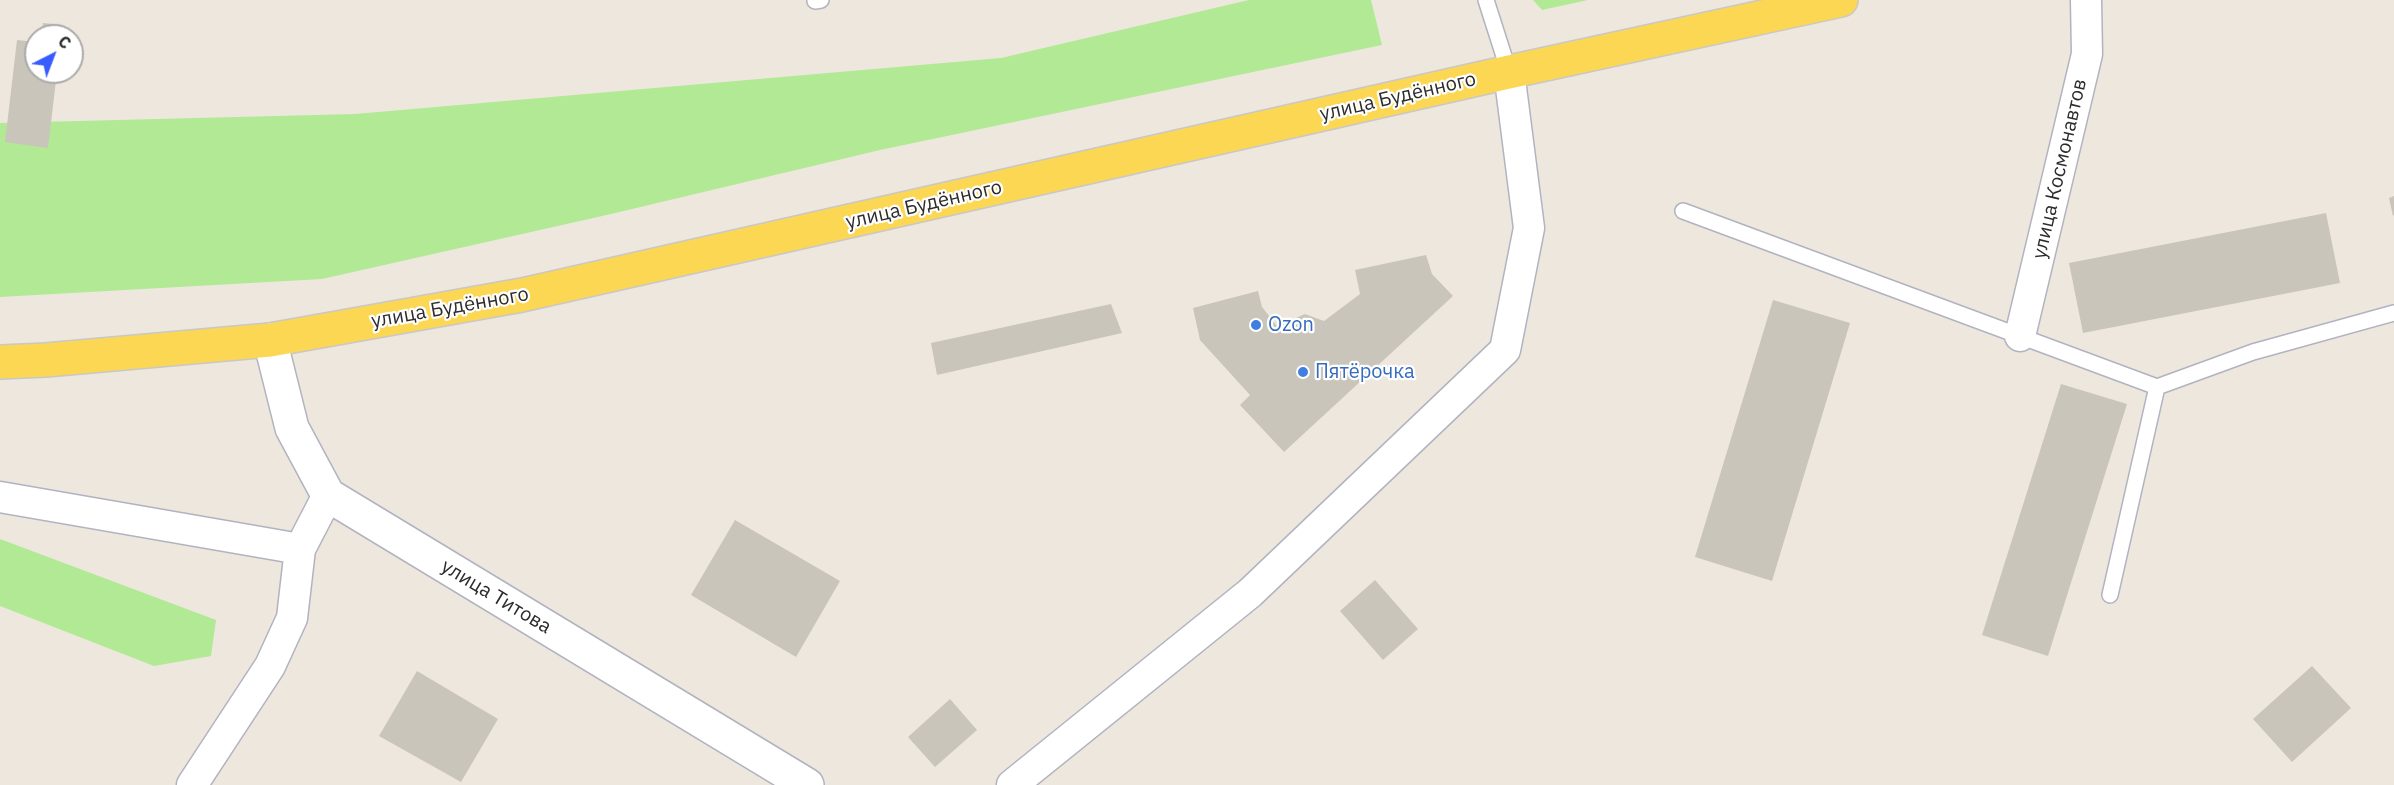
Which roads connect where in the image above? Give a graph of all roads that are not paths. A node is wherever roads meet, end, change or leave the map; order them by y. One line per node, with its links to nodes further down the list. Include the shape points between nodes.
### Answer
1 (1486, 0): 4 (lane)
2 (1841, 0): 4 (main road, улица Будённого)
3 (2086, 0): 7 (street, улица Космонавтов, via 2087,54)
4 (1509, 72): 8 (main road, улица Будённого, via 522,295); 17 (street, via 1529,228 1505,350 1251,593)
5 (1683, 211): 7 (lane)
6 (2394, 313): 10 (lane, via 2253,352)
7 (2020, 336): 10 (lane)
8 (270, 340): 9 (main road, улица Будённого); 11 (street, via 292,428)
9 (0, 362)
10 (2157, 387): 14 (lane)
11 (328, 495): 13 (street); 16 (street, улица Титова)
12 (0, 497): 13 (street)
13 (300, 549): 15 (street, via 292,618 274,656)
14 (2110, 595)
15 (192, 785)
16 (807, 785)
17 (1012, 785)

